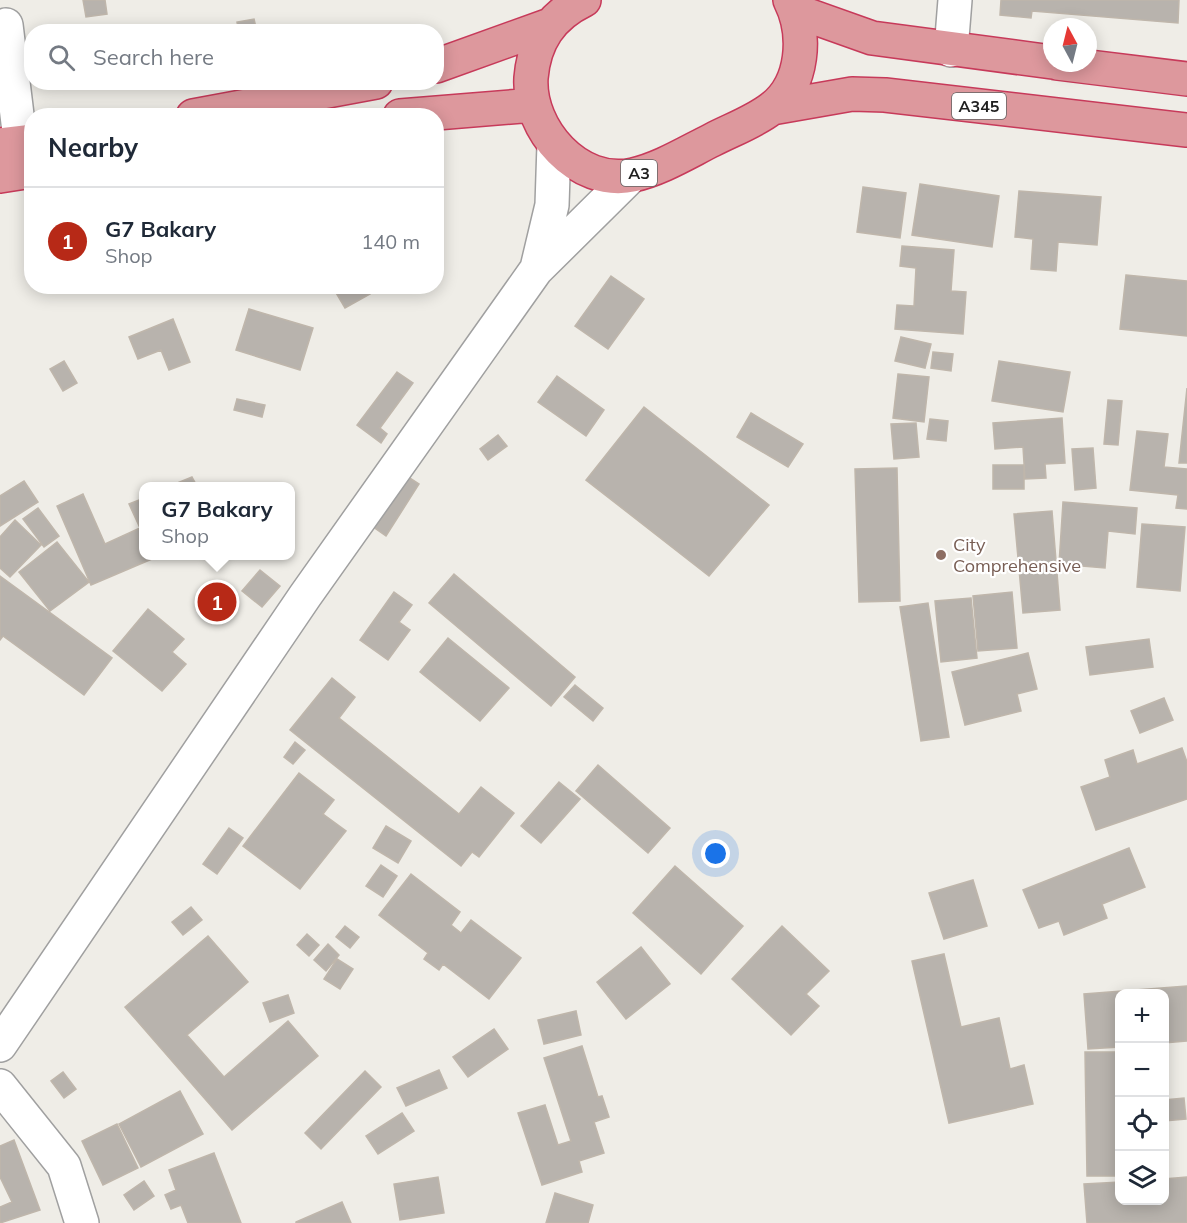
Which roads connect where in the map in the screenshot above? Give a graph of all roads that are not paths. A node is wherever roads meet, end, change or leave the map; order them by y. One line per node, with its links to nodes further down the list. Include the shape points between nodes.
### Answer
1 (584, 0): 5 (highway, A3, via 569,7)
2 (955, 0): 6 (street)
3 (793, 5): 6 (highway, via 872,38); 14 (highway, A3, via 800,33 798,66 787,93)
4 (6, 25): 18 (street)
5 (550, 25): 8 (highway, A3); 12 (highway, A3, via 533,58)
6 (951, 50): 7 (highway)
7 (1043, 61)
8 (444, 63)
9 (1097, 68): 10 (highway)
10 (1187, 79)
11 (333, 90): 13 (highway)
12 (534, 105): 15 (highway); 17 (highway, A3, via 541,127)
13 (236, 108)
14 (772, 108): 16 (highway, A345, via 843,95 885,95); 19 (highway, A3, via 674,159)
15 (444, 112)
16 (1187, 130)
17 (554, 144): 19 (highway, A3, via 587,168 608,175); 20 (street, via 552,206)
18 (18, 158)
19 (631, 176): 20 (street)
20 (536, 270): 21 (street, via 299,606)
21 (0, 1045)
22 (0, 1086): 23 (street, via 64,1166)
23 (82, 1223)

